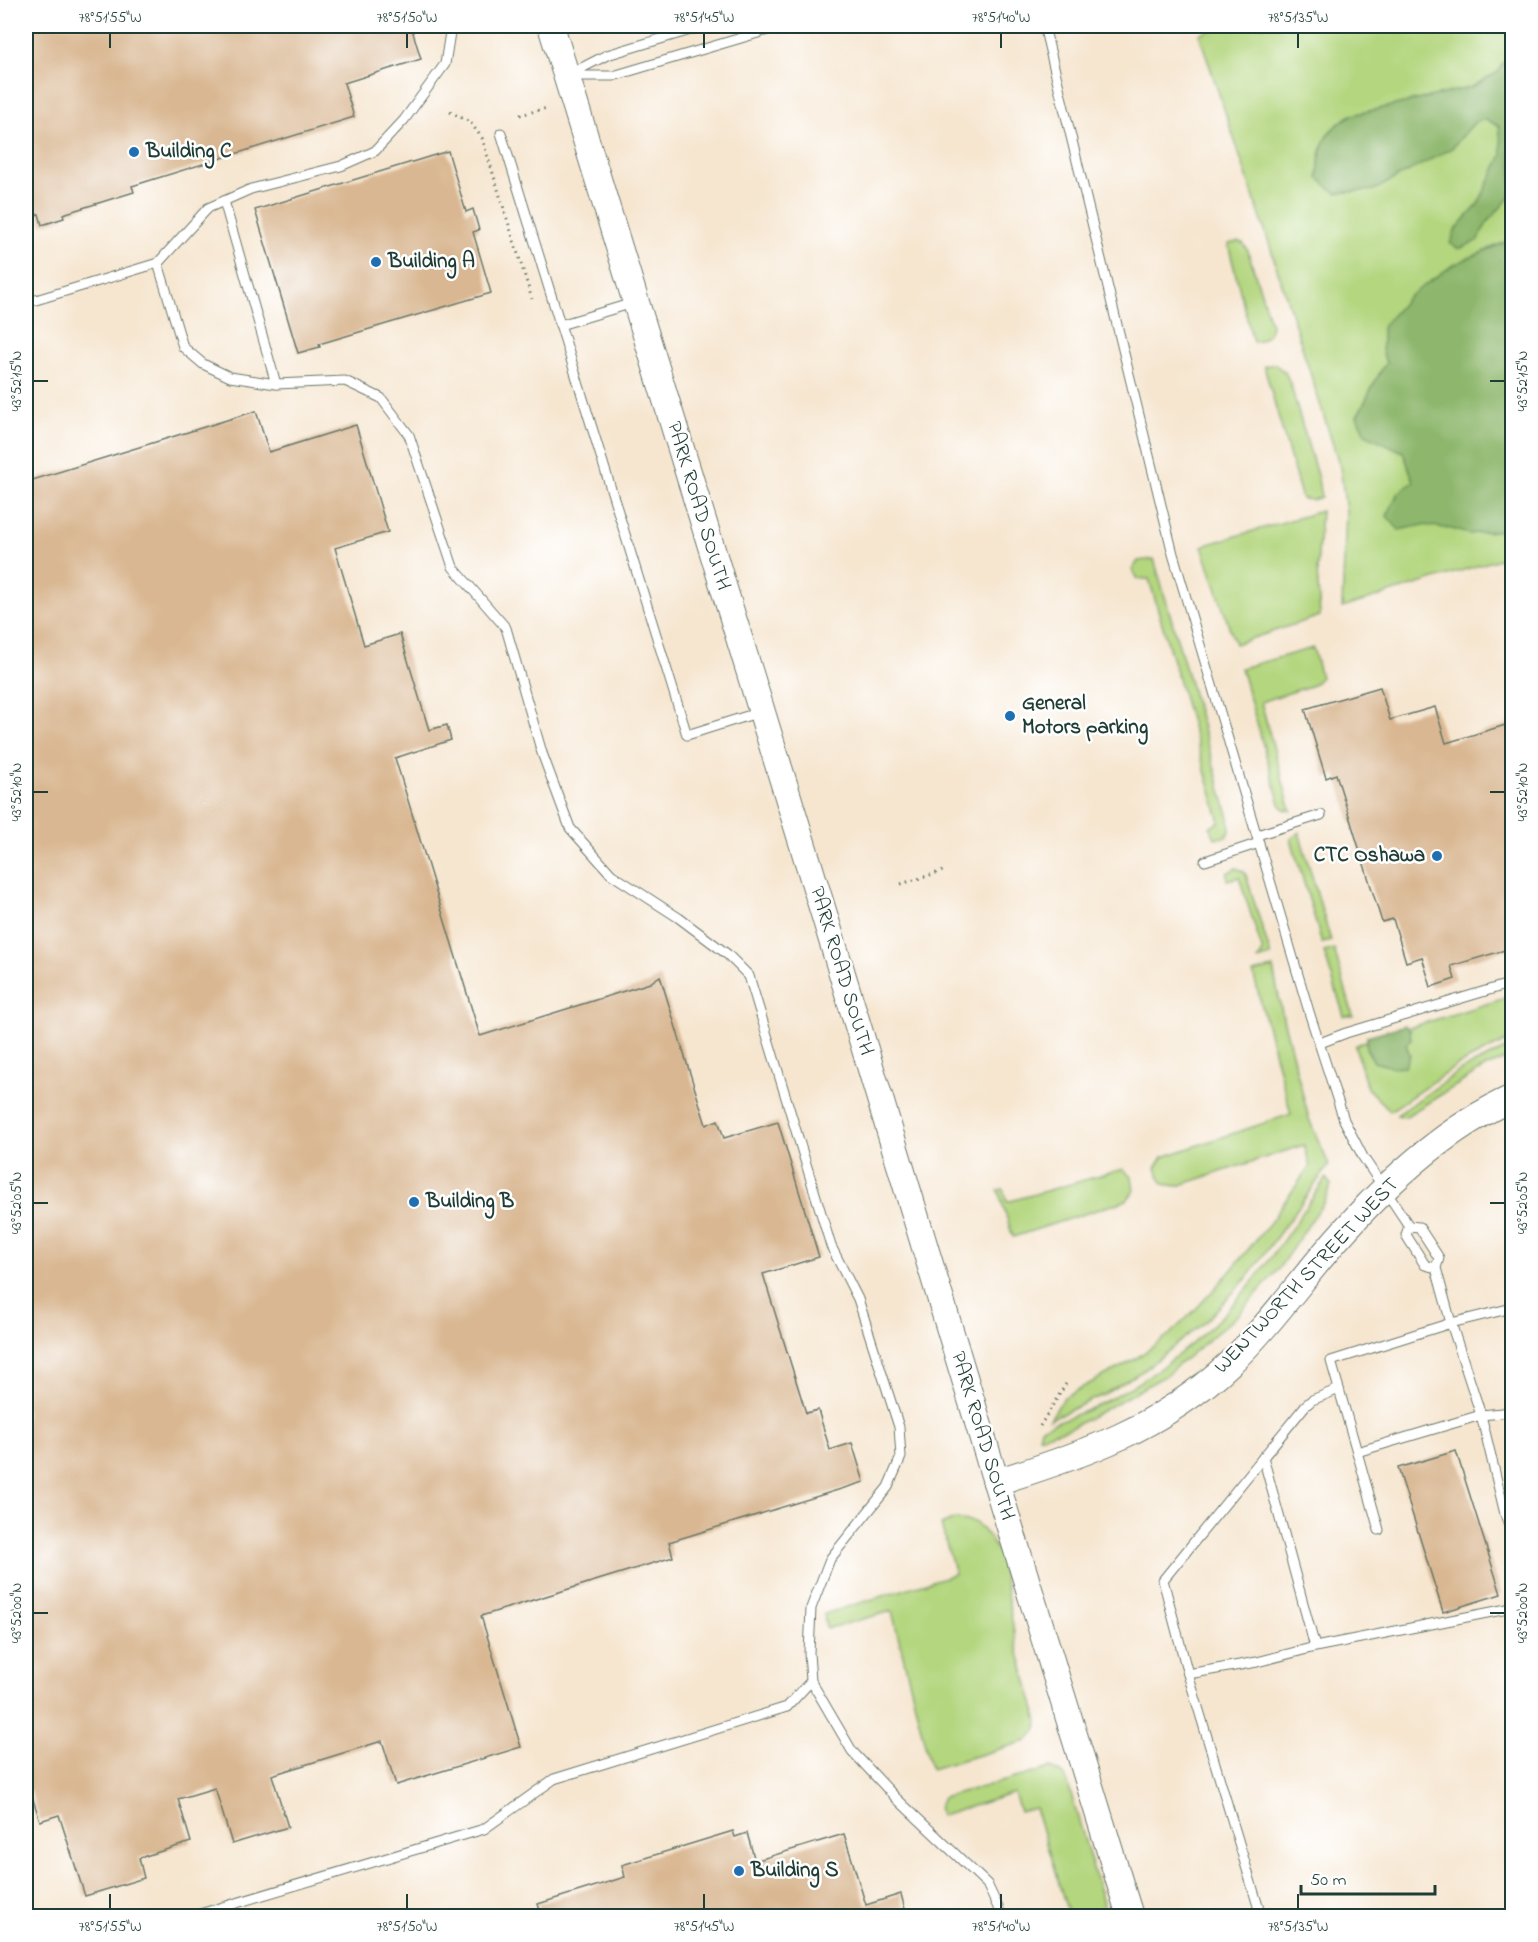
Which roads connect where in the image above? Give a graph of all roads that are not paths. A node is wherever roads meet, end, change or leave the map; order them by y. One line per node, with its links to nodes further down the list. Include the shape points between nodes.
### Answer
1 (451, 26): 8 (lane, via 444,64 404,120 375,152 341,166 251,189)
2 (551, 26): 6 (main road, PARK ROAD SOUTH)
3 (704, 26): 6 (lane, via 607,54)
4 (772, 26): 6 (lane, via 613,75)
5 (1044, 26): 16 (lane, via 1173,554)
6 (566, 76): 10 (main road, PARK ROAD SOUTH)
7 (501, 133): 12 (lane)
8 (224, 201): 9 (lane, via 208,208); 13 (lane)
9 (158, 263): 11 (lane); 13 (lane, via 183,347 203,364 230,377)
10 (635, 302): 12 (lane); 14 (main road, PARK ROAD SOUTH)
11 (26, 303)
12 (560, 325): 14 (lane, via 687,735)
13 (276, 384): 37 (lane, via 345,381 381,398 409,435 453,567 506,628 542,753 570,828 611,874 728,954 749,976 831,1246 858,1299 899,1427 901,1457 888,1487 830,1559 811,1608)
14 (762, 711): 31 (main road, PARK ROAD SOUTH)
15 (1321, 815): 16 (lane)
16 (1258, 839): 17 (lane); 19 (lane)
17 (1205, 861)
18 (1512, 983): 19 (lane)
19 (1320, 1043): 21 (lane, via 1344,1120)
20 (1512, 1098): 21 (main road, WENTWORTH STREET WEST, via 1441,1140)
21 (1383, 1189): 22 (lane); 31 (main road, WENTWORTH STREET WEST, via 1229,1364 1175,1408 1119,1438)
22 (1409, 1226): 23 (lane, via 1406,1235 1425,1265); 23 (lane, via 1419,1227 1439,1258)
23 (1436, 1268): 25 (lane)
24 (1512, 1308): 25 (lane)
25 (1451, 1323): 26 (lane, via 1331,1361); 28 (lane)
26 (1339, 1389): 29 (lane); 30 (lane, via 1312,1400)
27 (1512, 1413): 28 (lane)
28 (1481, 1414): 29 (lane); 33 (lane)
29 (1357, 1452): 32 (lane)
30 (1263, 1457): 35 (lane); 36 (lane, via 1163,1580)
31 (996, 1482): 40 (main road, PARK ROAD SOUTH)
32 (1379, 1530)
33 (1512, 1534)
34 (1512, 1608): 35 (lane)
35 (1316, 1647): 36 (lane)
36 (1188, 1674): 41 (lane)
37 (811, 1681): 38 (lane, via 787,1707 554,1779 484,1829); 39 (lane, via 852,1751 987,1884)
38 (192, 1917)
39 (1002, 1917)
40 (1130, 1917)
41 (1261, 1917)

